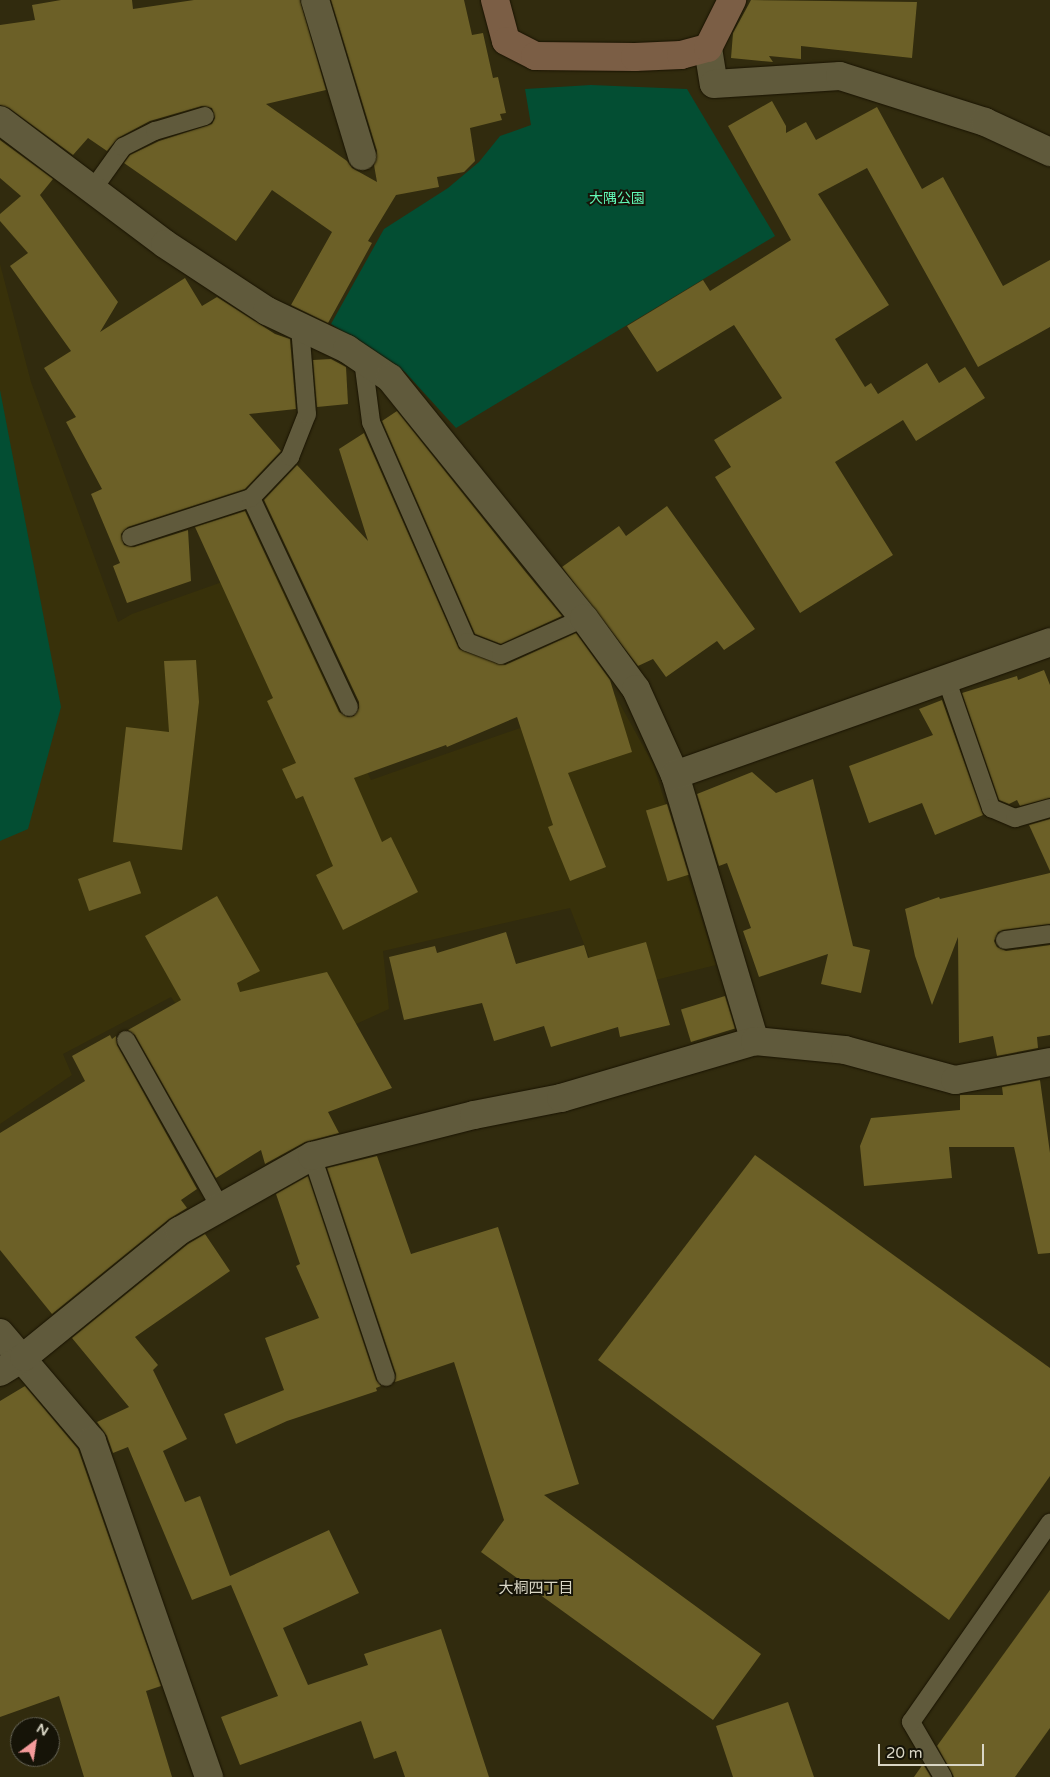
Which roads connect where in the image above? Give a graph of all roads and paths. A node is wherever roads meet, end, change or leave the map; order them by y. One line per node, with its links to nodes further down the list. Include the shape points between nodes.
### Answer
1 (315, 0): 8 (street)
2 (495, 0): 4 (street, via 506,41 535,56 681,55)
3 (732, 0): 4 (street)
4 (708, 48): 7 (street, via 714,84 840,76 985,122)
5 (205, 116): 9 (lane, via 155,131 123,148)
6 (0, 120): 9 (street)
7 (1050, 152)
8 (362, 156)
9 (93, 189): 10 (street, via 165,244 267,311)
10 (300, 327): 11 (street); 12 (lane, via 307,414 290,457)
11 (362, 360): 14 (street, via 390,378); 14 (lane, via 371,422 467,642 500,655)
12 (251, 498): 13 (lane); 17 (lane)
13 (131, 537)
14 (584, 618): 18 (street, via 636,689)
15 (1050, 642): 16 (street)
16 (946, 678): 18 (street); 19 (lane, via 991,808 1015,818)
17 (349, 707)
18 (675, 775): 23 (street)
19 (1050, 808)
20 (1050, 934): 21 (lane)
21 (1005, 940)
22 (126, 1040): 26 (lane)
23 (755, 1041): 24 (street, via 845,1050 954,1080); 25 (street, via 561,1098 474,1115)
24 (1049, 1066)
25 (312, 1156): 26 (street); 30 (lane)
26 (220, 1207): 28 (street, via 179,1231)
27 (0, 1332): 28 (street)
28 (24, 1357): 29 (street); 32 (street, via 92,1441)
29 (0, 1372)
30 (386, 1377)
31 (1050, 1523): 33 (lane, via 911,1722)
32 (209, 1777)
33 (942, 1777)

